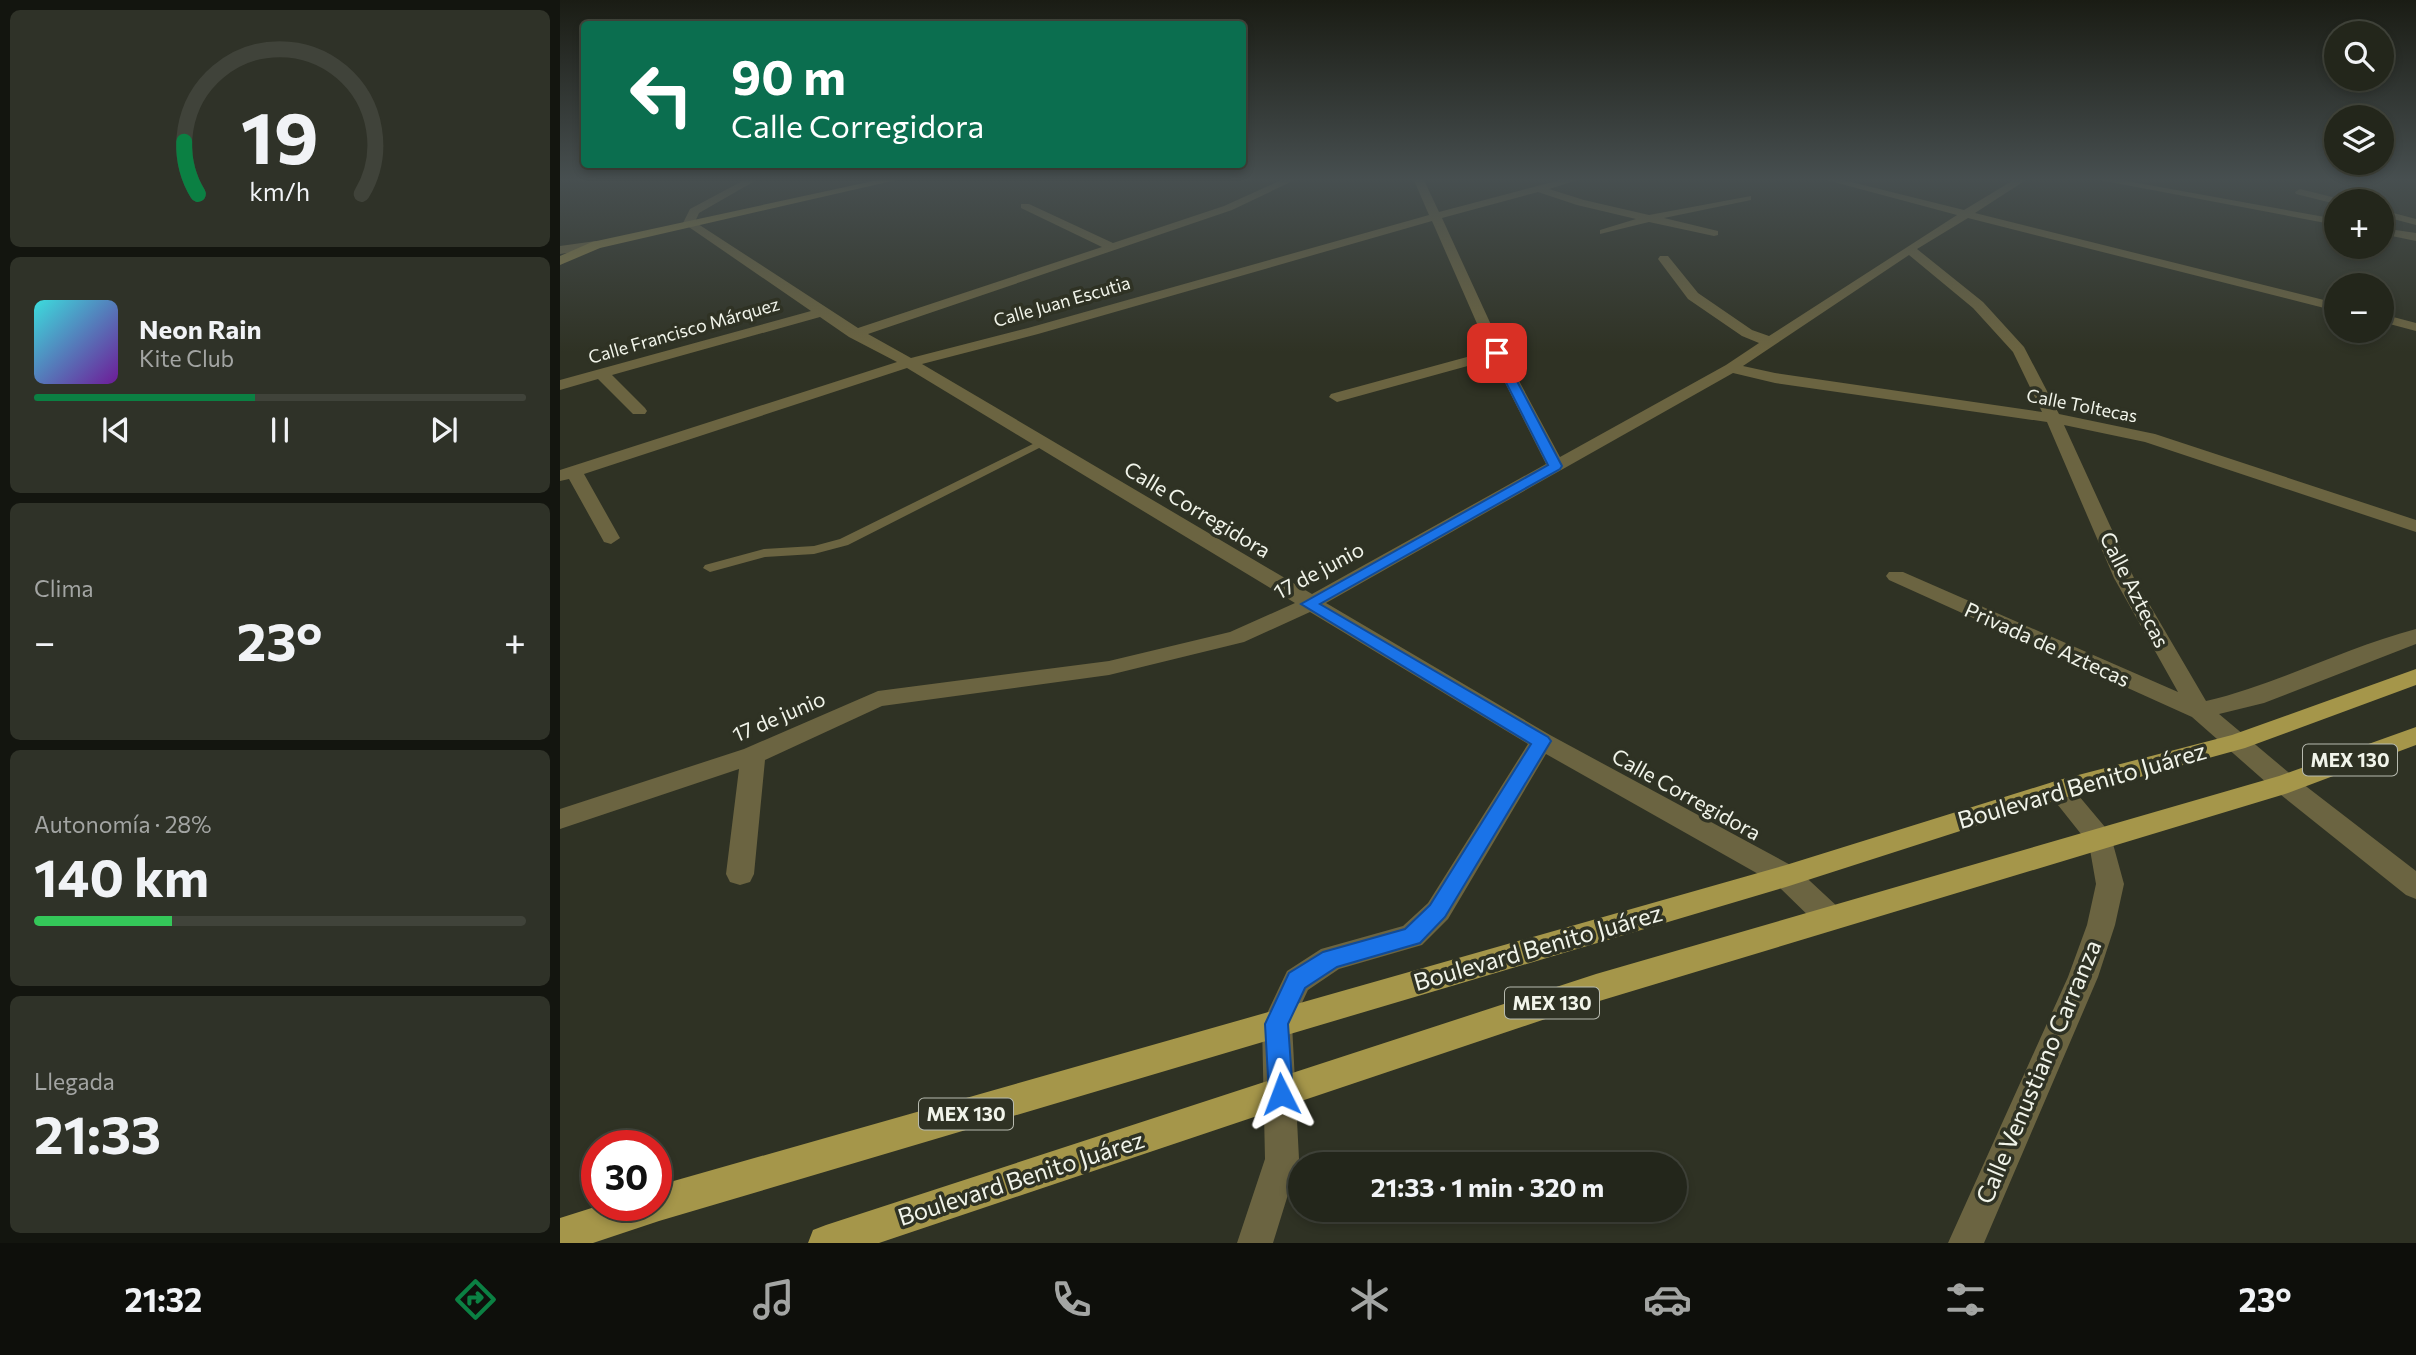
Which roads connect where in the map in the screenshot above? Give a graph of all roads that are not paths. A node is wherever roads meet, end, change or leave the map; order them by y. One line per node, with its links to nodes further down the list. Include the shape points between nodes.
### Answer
1 (634, 236): 9 (street)
2 (709, 236): 16 (street, Calle Corregidora)
3 (1089, 236): 10 (street)
4 (1148, 236): 10 (street)
5 (1367, 236): 22 (street, Calle Juan Escutia)
6 (1445, 236): 21 (street)
7 (1930, 236): 11 (street, 17 de junio)
8 (2054, 236): 15 (street)
9 (596, 245): 12 (street); 14 (street)
10 (1114, 248): 19 (street)
11 (1909, 249): 20 (street, 17 de junio); 28 (street, Calle Aztecas, via 1978,305 2019,350)
12 (560, 250)
13 (1664, 259): 20 (street, via 1693,296 1746,333)
14 (560, 261)
15 (2324, 304)
16 (819, 313): 19 (street, Calle Corregidora); 24 (street, Calle Francisco Márquez)
17 (2394, 321): 18 (street)
18 (2416, 327)
19 (854, 334): 22 (street, Calle Corregidora)
20 (1770, 342): 23 (street, 17 de junio)
21 (1497, 353): 26 (street); 30 (street)
22 (909, 363): 29 (street, Calle Corregidora); 31 (street, Calle Juan Escutia)
23 (1731, 368): 28 (street, Calle Toltecas); 30 (street, 17 de junio)
24 (602, 374): 25 (street, Calle Francisco Márquez); 27 (street)
25 (560, 385)
26 (1337, 397)
27 (639, 411)
28 (2053, 418): 32 (street, Calle Toltecas, via 2184,448); 39 (street, Calle Aztecas, via 2124,578)
29 (1041, 443): 34 (lane, via 844,542 814,550 764,553); 36 (street, Calle Corregidora)
30 (1556, 466): 36 (street, 17 de junio)
31 (567, 474): 33 (street)
32 (2416, 526)
33 (611, 538)
34 (710, 568)
35 (1896, 576): 39 (street, Privada de Aztecas)
36 (1309, 604): 41 (street, Calle Corregidora); 43 (street, 17 de junio, via 1236,637 1109,668 878,699)
37 (2416, 636): 39 (street, via 2256,697)
38 (2416, 677): 42 (main road, Boulevard Benito Juárez / MEX 130)
39 (2200, 711): 42 (street, Calle Aztecas)
40 (2416, 736): 44 (main road, Boulevard Benito Juárez / MEX 130)
41 (1542, 741): 49 (street, Calle Corregidora); 52 (street, via 1438,911 1412,936 1331,958 1297,981)
42 (2237, 742): 44 (street, Calle Aztecas); 45 (main road, Boulevard Benito Juárez / MEX 130)
43 (753, 755): 46 (street, 17 de junio); 48 (street)
44 (2285, 784): 47 (main road, Boulevard Benito Juárez / MEX 130); 50 (street, Calle Aztecas)
45 (2059, 790): 47 (street, Calle Venustiano Carranza); 49 (main road, Boulevard Benito Juárez / MEX 130)
46 (560, 819)
47 (2101, 840): 51 (main road, Boulevard Benito Juárez / MEX 130); 59 (street, Calle Venustiano Carranza, via 2110,884 2101,925 2083,977)
48 (740, 874)
49 (1786, 876): 51 (street, Calle Corregidora); 52 (main road, Boulevard Benito Juárez / MEX 130)
50 (2416, 887)
51 (1829, 916): 53 (main road, Boulevard Benito Juárez / MEX 130, via 1596,988)
52 (1277, 1024): 53 (street); 54 (main road, Boulevard Benito Juárez / MEX 130)
53 (1281, 1094): 57 (main road, Boulevard Benito Juárez / MEX 130); 58 (street, via 1282,1160)
54 (672, 1200)
55 (605, 1221): 56 (main road, Boulevard Benito Juárez / MEX 130)
56 (560, 1236)
57 (826, 1243)
58 (1255, 1243)
59 (1966, 1243)

